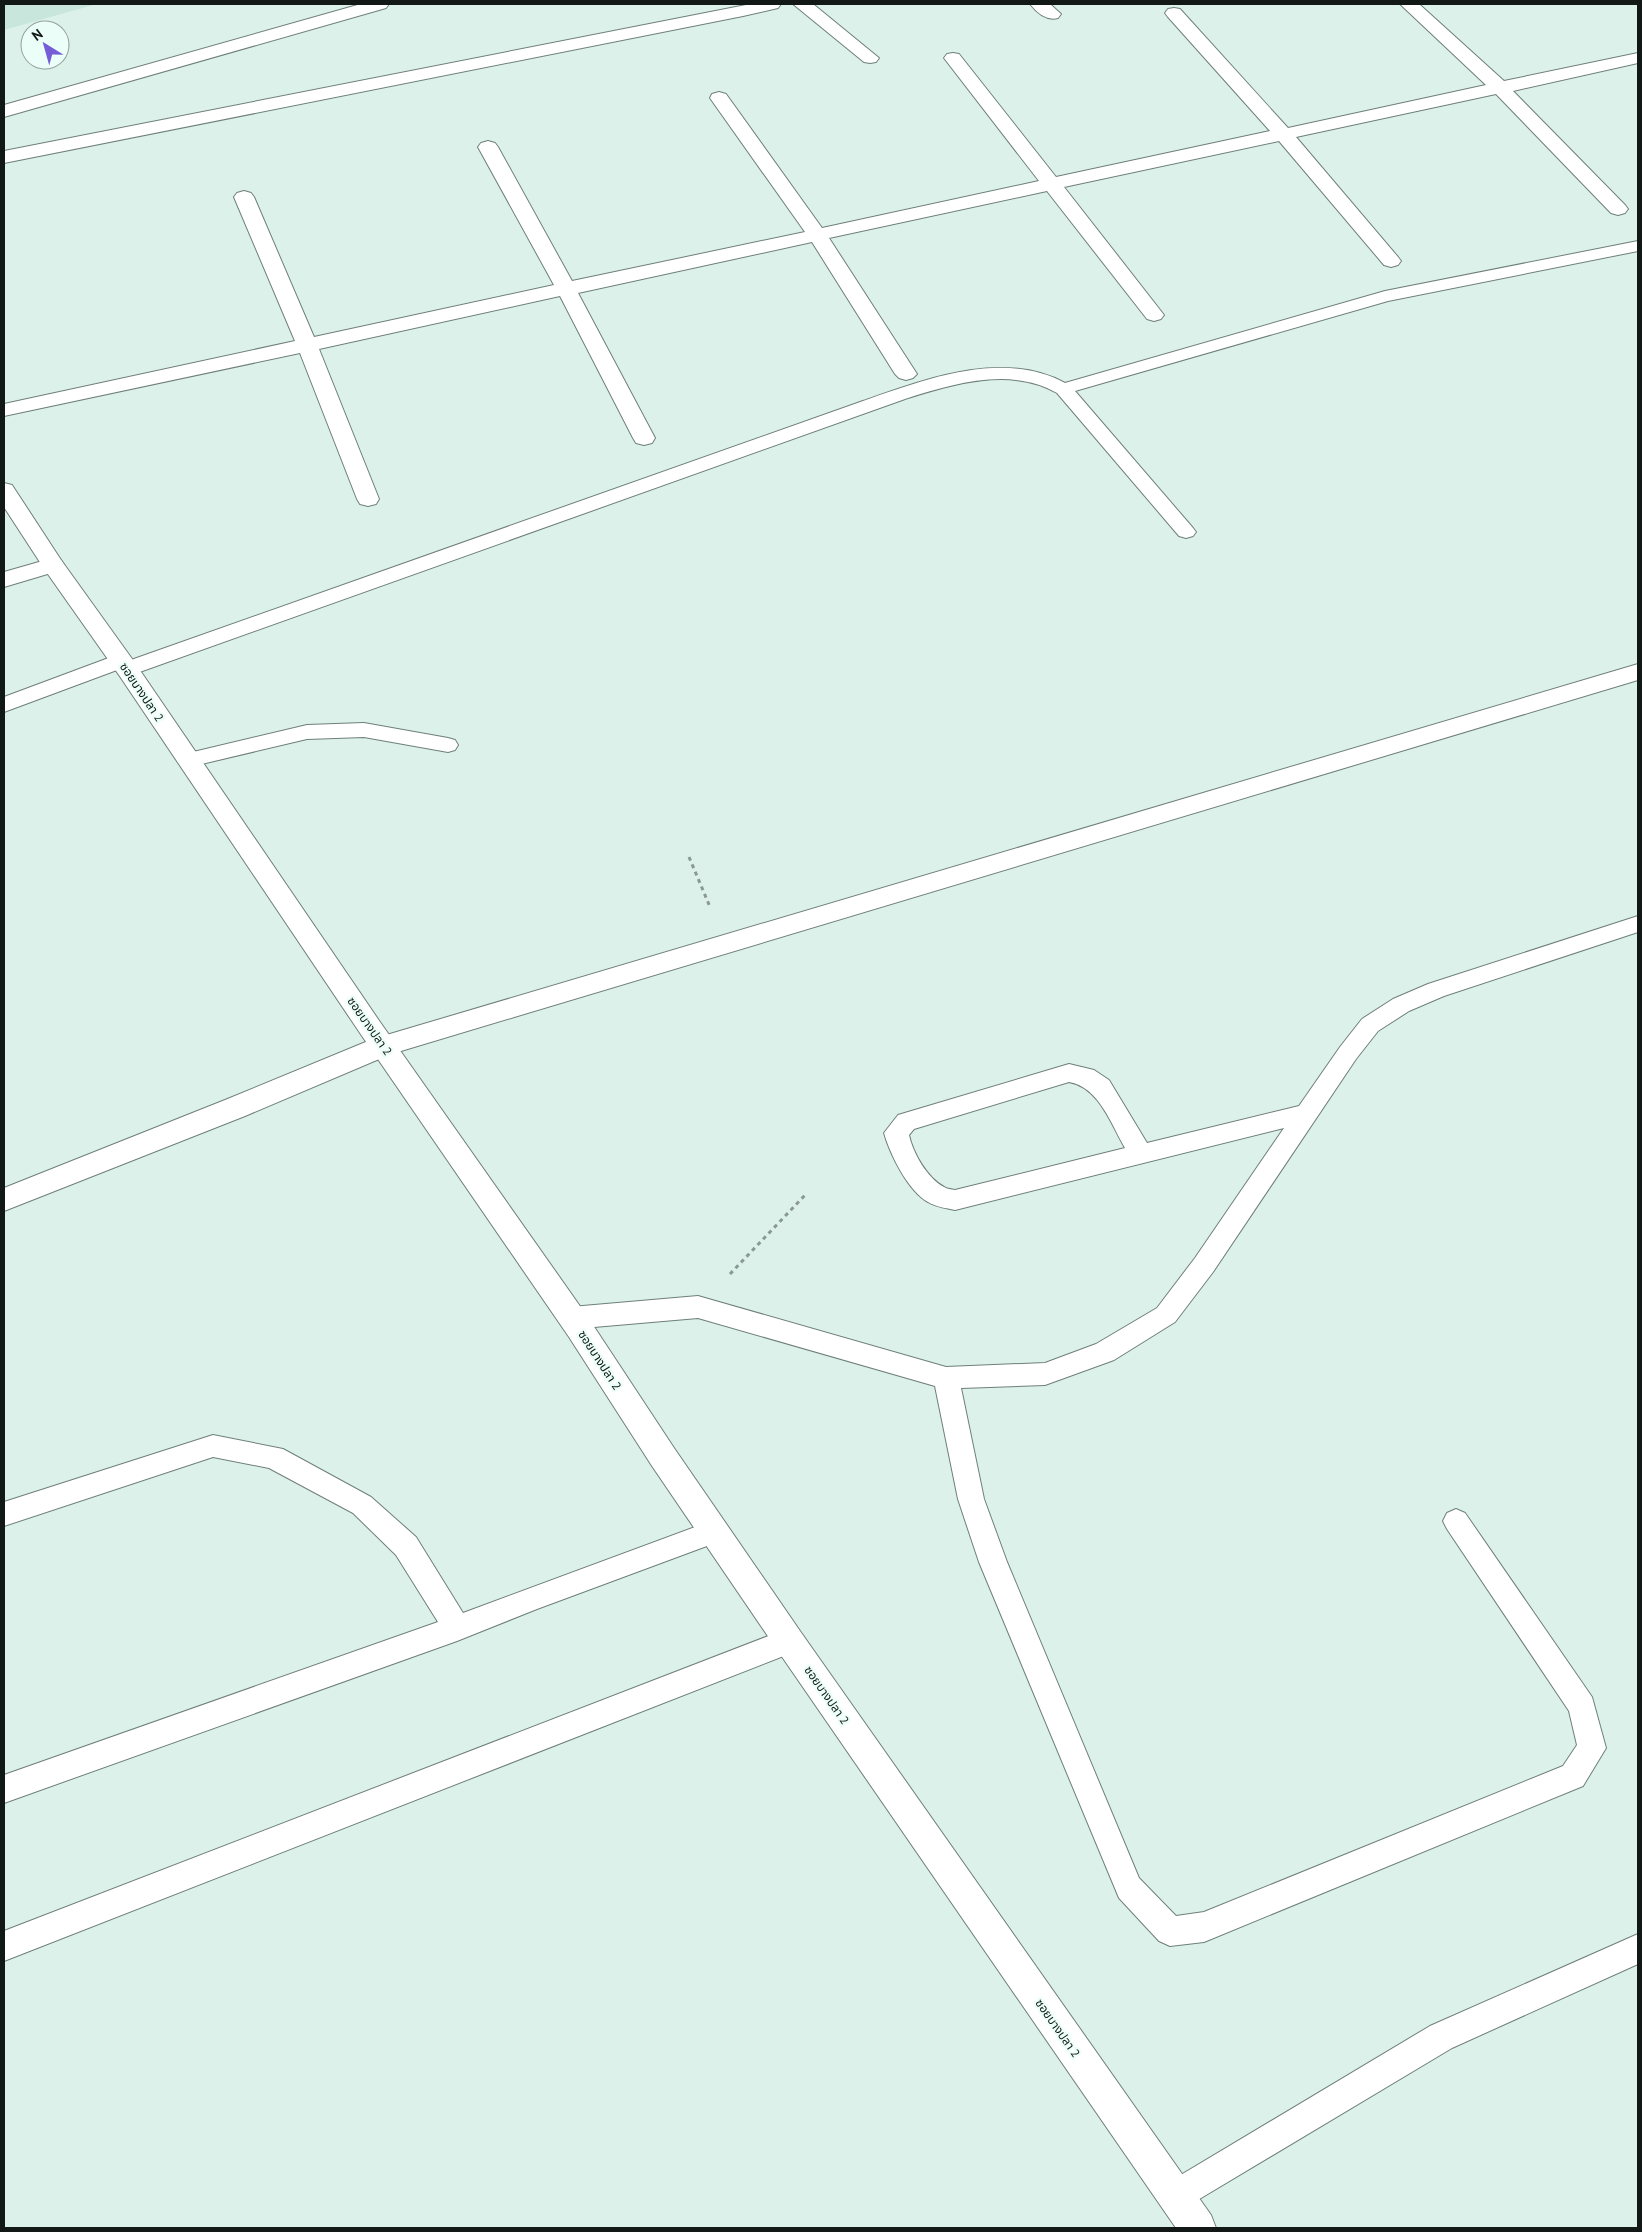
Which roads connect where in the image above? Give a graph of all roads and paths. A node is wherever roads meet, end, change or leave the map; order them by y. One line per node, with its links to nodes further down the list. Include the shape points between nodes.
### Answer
1 (380, 4): 11 (street)
2 (772, 4): 14 (street)
3 (802, 4): 6 (street)
4 (1410, 4): 9 (street)
5 (1174, 13): 12 (street)
6 (870, 58)
7 (953, 58): 15 (street)
8 (1638, 58): 9 (street)
9 (1500, 88): 12 (street); 17 (street)
10 (719, 98): 18 (street)
11 (4, 111)
12 (1284, 135): 15 (street); 20 (street)
13 (488, 147): 21 (street)
14 (4, 157)
15 (1053, 184): 18 (street); 22 (street)
16 (244, 197): 23 (street)
17 (1618, 210)
18 (817, 235): 21 (street); 24 (street)
19 (1638, 246): 25 (lane, via 1384,296)
20 (1391, 261)
21 (566, 289): 23 (street); 27 (street)
22 (1154, 315)
23 (307, 345): 26 (street); 29 (street)
24 (906, 374)
25 (1063, 389): 30 (lane); 33 (lane, via 1040,378 1006,373 971,376 918,389)
26 (4, 410)
27 (644, 438)
28 (4, 490): 31 (street, ซอยบางปลา 2)
29 (368, 499)
30 (1186, 532)
31 (53, 565): 32 (street); 33 (street, ซอยบางปลา 2)
32 (4, 580)
33 (124, 665): 35 (lane); 37 (street, ซอยบางปลา 2)
34 (1638, 672): 40 (street)
35 (4, 705)
36 (448, 745): 37 (lane, via 364,730 307,732)
37 (189, 760): 41 (street, ซอยบางปลา 2)
38 (689, 857): 40 (path)
39 (1638, 924): 42 (lane, via 1436,990 1401,1005 1370,1025)
40 (725, 944): 41 (street)
41 (383, 1046): 45 (street); 47 (street, ซอยบางปลา 2)
42 (1307, 1112): 43 (lane); 48 (lane, via 1204,1265 1166,1315 1105,1352 1045,1374)
43 (1141, 1154): 43 (lane, via 955,1200 937,1196 924,1182 898,1146 896,1133 906,1122 1069,1073 1086,1076 1101,1086)
44 (807, 1194): 46 (path)
45 (4, 1200)
46 (698, 1307): 47 (lane); 48 (lane)
47 (572, 1318): 51 (street, ซอยบางปลา 2)
48 (946, 1378): 50 (lane, via 971,1499 993,1562 1129,1888 1170,1931 1204,1927 1573,1776 1592,1748 1582,1706)
49 (4, 1514): 52 (lane, via 213,1446 274,1457 362,1505 406,1546)
50 (1456, 1521)
51 (714, 1532): 52 (lane); 53 (street, ซอยบางปลา 2)
52 (457, 1628): 54 (lane)
53 (789, 1641): 55 (lane); 57 (street, ซอยบางปลา 2)
54 (4, 1789)
55 (4, 1946)
56 (1638, 1949): 57 (lane, via 1441,2037)
57 (1175, 2196): 58 (street, ซอยบางปลา 2)
58 (1198, 2228)

